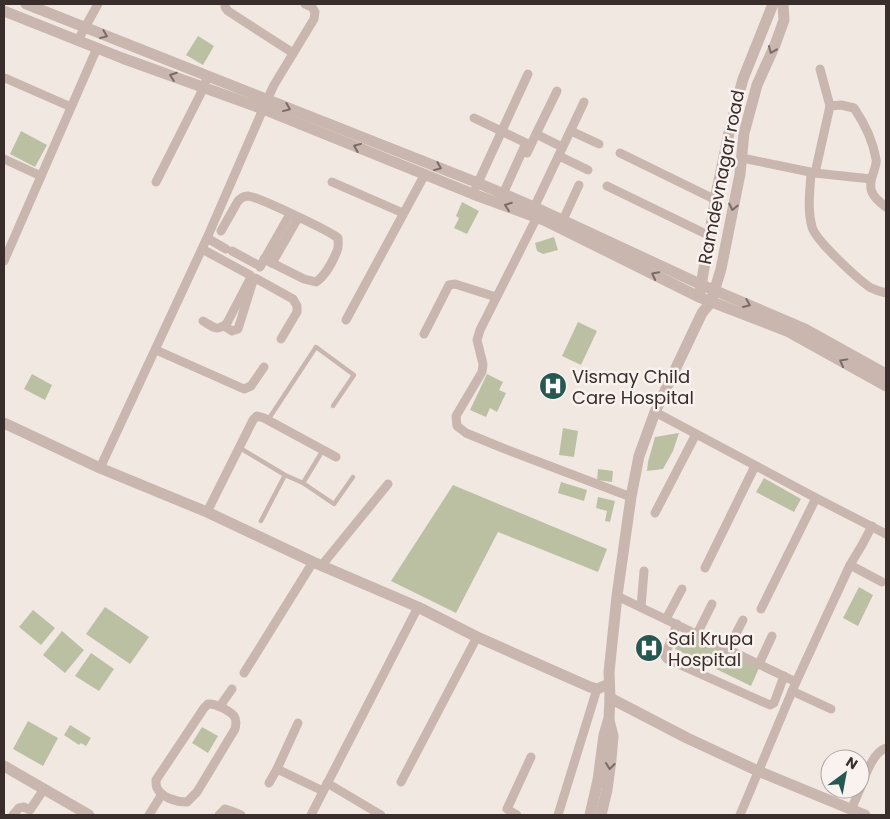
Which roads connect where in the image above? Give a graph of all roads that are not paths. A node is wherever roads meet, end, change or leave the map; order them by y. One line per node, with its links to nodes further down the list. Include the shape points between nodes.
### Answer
1 (26, 4): 8 (street)
2 (98, 4): 8 (street)
3 (225, 4): 11 (street, via 228,11)
4 (305, 4): 11 (street, via 312,7 314,18)
5 (773, 4): 42 (street, Ramdevnagar road, via 743,79)
6 (783, 4): 29 (street, Ramdevnagar road, one-way to 29, via 784,20 757,85 744,133)
7 (4, 11): 9 (street)
8 (85, 28): 9 (street); 14 (street, one-way to 14)
9 (78, 40): 10 (street)
10 (97, 48): 16 (street, one-way to 10); 21 (street)
11 (292, 54): 19 (street)
12 (820, 69): 20 (street)
13 (528, 74): 24 (street)
14 (208, 76): 16 (street); 19 (street)
15 (5, 78): 21 (street)
16 (203, 87): 19 (street); 36 (street)
17 (557, 91): 25 (street)
18 (584, 102): 23 (street)
19 (265, 104): 33 (street, one-way to 19); 40 (street, one-way to 40); 50 (street)
20 (830, 106): 32 (street); 35 (street, via 854,108 862,119 877,162)
21 (71, 107): 34 (street)
22 (474, 118): 24 (street)
23 (570, 130): 26 (street); 27 (street)
24 (502, 132): 40 (street); 41 (street, via 526,143)
25 (536, 134): 27 (street); 41 (street)
26 (599, 144)
27 (560, 151): 31 (street); 44 (street)
28 (620, 153): 42 (street)
29 (742, 158): 32 (street); 57 (street, Ramdevnagar road, one-way to 57)
30 (4, 159): 34 (street)
31 (588, 170)
32 (813, 173): 35 (street); 56 (street, via 809,210 813,230 844,266 870,287)
33 (425, 174): 40 (street); 45 (street)
34 (41, 176): 52 (street)
35 (871, 180): 43 (street, via 871,192)
36 (156, 182)
37 (332, 182): 45 (street)
38 (579, 185): 47 (street)
39 (607, 186): 49 (street)
40 (476, 188): 41 (street); 44 (street, one-way to 40)
41 (505, 194): 44 (street)
42 (716, 200): 49 (street, Ramdevnagar road)
43 (886, 207)
44 (534, 213): 47 (street); 55 (street, one-way to 44, via 614,254); 58 (street)
45 (403, 214): 60 (street)
46 (294, 216): 48 (street, via 248,196 238,201); 53 (street); 53 (street, via 338,238 338,249 325,274 316,282)
47 (563, 220): 55 (street)
48 (221, 231)
49 (710, 236): 55 (street, Ramdevnagar road)
50 (207, 238): 51 (street); 53 (street)
51 (202, 249): 54 (street); 64 (street)
52 (4, 260)
53 (263, 263): 54 (street)
54 (252, 278): 61 (street, via 222,328 215,329); 63 (street, via 293,299 297,306 297,312)
55 (700, 291): 57 (street); 59 (street, Ramdevnagar road)
56 (886, 294)
57 (713, 296): 59 (street); 66 (street, one-way to 66, via 805,329); 67 (street, one-way to 57, via 787,330)
58 (496, 297): 62 (street, via 455,284 448,285); 82 (street, via 477,340 482,372 456,416 457,426 505,449)
59 (702, 313): 69 (street)
60 (346, 320)
61 (203, 321)
62 (424, 334)
63 (281, 339)
64 (156, 350): 65 (street, via 244,389 251,386); 77 (street)
65 (264, 366)
66 (886, 374)
67 (886, 386)
68 (334, 406): 70 (lane, via 354,375 316,347)
69 (655, 412): 72 (street); 82 (street, via 638,456)
70 (268, 420): 73 (street, via 255,417); 75 (street)
71 (4, 423): 77 (street)
72 (696, 434): 76 (street); 85 (street)
73 (240, 448): 78 (lane); 84 (street)
74 (320, 455): 80 (lane)
75 (336, 457)
76 (755, 466): 83 (street); 91 (street)
77 (100, 468): 84 (street)
78 (285, 474): 80 (lane); 86 (lane)
79 (353, 477): 80 (lane, via 334,504)
80 (303, 483)
81 (388, 484): 89 (street)
82 (631, 497): 95 (street)
83 (816, 498): 87 (street); 99 (street)
84 (207, 512): 89 (street)
85 (655, 513)
86 (261, 521)
87 (872, 526): 88 (street); 90 (street)
88 (886, 534)
89 (318, 564): 97 (street); 108 (street)
90 (850, 565): 93 (street); 110 (street)
91 (705, 568)
92 (644, 571): 98 (street)
93 (882, 582)
94 (682, 589): 100 (street)
95 (617, 596): 98 (street); 111 (street)
96 (712, 604): 103 (street)
97 (418, 607): 105 (street); 128 (street)
98 (641, 607): 100 (street)
99 (761, 609)
100 (666, 619): 102 (street)
101 (743, 620): 106 (street)
102 (676, 624): 103 (street); 109 (street, via 665,656 667,660 770,705 774,703)
103 (697, 634): 106 (street)
104 (772, 636): 107 (street)
105 (477, 637): 113 (street); 126 (street)
106 (728, 649): 107 (street)
107 (759, 664): 109 (street)
108 (244, 673)
109 (784, 676): 110 (street)
110 (796, 682): 114 (street)
111 (609, 684): 113 (street); 115 (street)
112 (232, 689): 116 (street)
113 (597, 689): 142 (street)
114 (792, 692): 117 (street); 125 (street)
115 (610, 698): 118 (street); 125 (street)
116 (220, 706): 130 (street, via 208,704 204,708 156,780); 130 (street, via 235,717 235,729 197,792 187,802 176,802)
117 (831, 709)
118 (609, 718): 143 (street); 144 (street, one-way to 144, via 613,736 608,790)
119 (298, 723): 124 (street)
120 (886, 748): 123 (street, via 877,754)
121 (531, 757): 141 (street, via 507,809)
122 (4, 766): 129 (street)
123 (870, 766)
124 (277, 769): 127 (street); 128 (street)
125 (758, 771): 132 (street); 145 (street)
126 (401, 782)
127 (269, 783)
128 (325, 787): 139 (street); 140 (street)
129 (44, 789): 133 (street); 135 (street)
130 (162, 794): 136 (street)
131 (856, 799): 132 (street)
132 (851, 810): 146 (street)
133 (34, 813): 134 (street, via 24,807)
134 (13, 815)
135 (89, 815)
136 (150, 815)
137 (219, 815): 138 (street, via 225,809)
138 (241, 815)
139 (311, 815)
140 (382, 815)
141 (516, 815)
142 (558, 815)
143 (590, 815)
144 (601, 815)
145 (740, 815)
146 (865, 815)

